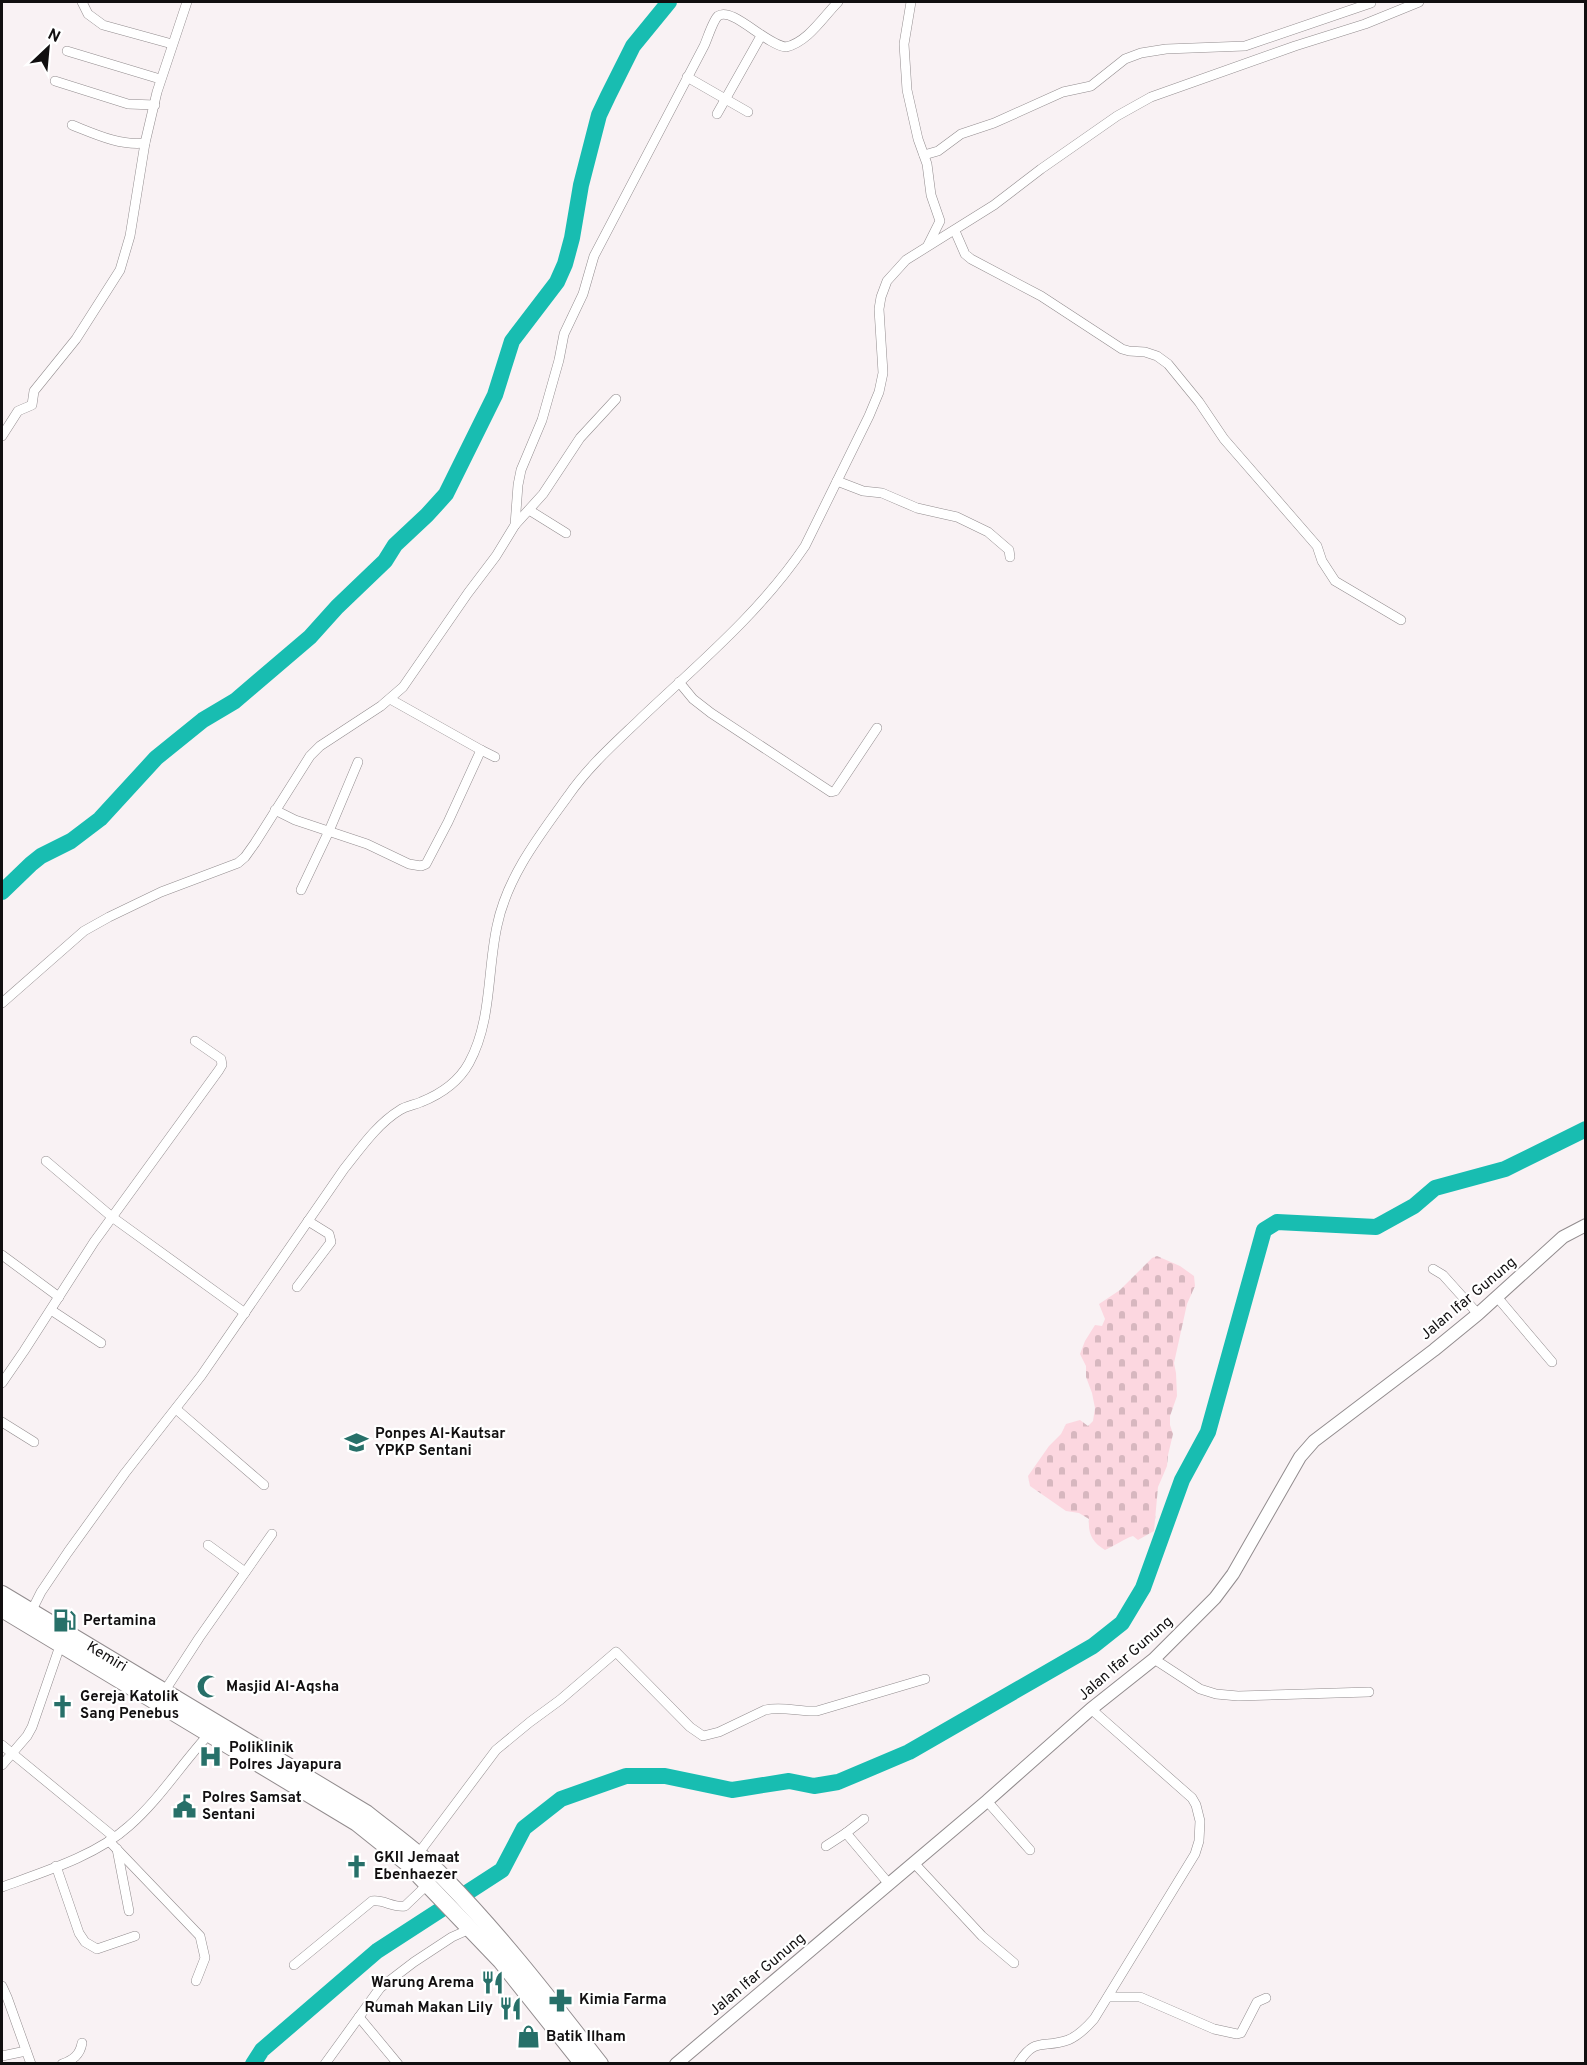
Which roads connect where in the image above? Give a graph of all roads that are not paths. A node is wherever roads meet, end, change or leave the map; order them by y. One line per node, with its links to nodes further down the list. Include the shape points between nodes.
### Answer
1 (82, 2): 8 (street, via 88,14 103,25)
2 (187, 2): 8 (street)
3 (838, 2): 7 (street, via 792,46 775,45)
4 (910, 2): 19 (street, via 905,67 913,119)
5 (1419, 2): 21 (street, via 1151,97 1117,116)
6 (1371, 3): 19 (street, via 1245,46 1142,53 1125,59 1092,86 1064,92 961,134 938,151)
7 (761, 36): 10 (street, via 734,16 719,16); 13 (street)
8 (172, 44): 11 (street)
9 (68, 51): 11 (street)
10 (687, 77): 13 (street); 27 (street, via 594,256 583,294 564,334 542,420 521,470)
11 (160, 79): 14 (street)
12 (55, 81): 14 (street, via 128,104)
13 (726, 98): 15 (street); 16 (street)
14 (155, 105): 18 (street)
15 (748, 112)
16 (717, 114)
17 (72, 125): 18 (street, via 118,142)
18 (145, 143): 24 (street, via 130,236 120,270 76,339 34,391 32,405 18,411)
19 (924, 155): 20 (street)
20 (940, 221): 21 (street); 22 (street)
21 (952, 232): 22 (street); 30 (street, via 971,259 1041,296 1122,349 1151,354 1168,364 1224,439 1317,546 1335,581)
22 (928, 245): 25 (street, via 906,260 883,290 879,309 883,373 879,393)
23 (616, 399): 26 (street, via 580,438)
24 (2, 436)
25 (837, 481): 29 (street, via 967,522 1000,541); 31 (street, via 794,561 733,632)
26 (529, 510): 27 (street); 28 (street)
27 (515, 525): 32 (street, via 414,672)
28 (566, 533)
29 (1010, 557)
30 (1401, 620)
31 (679, 682): 33 (street, via 711,713 831,792); 44 (street, via 591,766 522,861 501,908 488,1005 477,1048 464,1072 447,1089 404,1107 388,1119 344,1169)
32 (390, 699): 34 (street); 37 (street, via 320,746)
33 (877, 728)
34 (481, 750): 35 (street); 38 (street, via 426,864 415,866)
35 (495, 757)
36 (358, 762): 38 (street)
37 (275, 810): 38 (street); 40 (street, via 238,863 161,892 84,931)
38 (329, 831): 39 (street)
39 (301, 890)
40 (2, 1003)
41 (195, 1041): 43 (street, via 220,1059 222,1065)
42 (46, 1161): 43 (street)
43 (112, 1216): 49 (street); 52 (street)
44 (308, 1221): 48 (street, via 329,1234 331,1242); 52 (street)
45 (1586, 1225): 50 (street, Jalan Ifar Gunung, via 1563,1238)
46 (2, 1255): 49 (street)
47 (1433, 1269): 53 (street)
48 (297, 1287)
49 (59, 1297): 51 (street)
50 (1497, 1297): 53 (street, Jalan Ifar Gunung); 55 (street)
51 (51, 1310): 54 (street); 56 (street)
52 (245, 1313): 57 (street)
53 (1478, 1314): 69 (street, Jalan Ifar Gunung, via 1314,1441 1233,1574 1215,1598)
54 (101, 1343)
55 (1552, 1362)
56 (2, 1383)
57 (176, 1409): 60 (street); 66 (street, via 62,1561)
58 (2, 1422): 59 (street)
59 (34, 1442)
60 (264, 1485)
61 (272, 1534): 63 (street)
62 (208, 1545): 63 (street)
63 (245, 1572): 71 (street)
64 (2, 1594): 66 (highway, Kemiri)
65 (2, 1609): 67 (highway, Kemiri)
66 (31, 1612): 67 (highway, Kemiri)
67 (63, 1639): 68 (highway, Kemiri); 76 (street, via 32,1727)
68 (97, 1659): 71 (highway, Kemiri); 74 (highway, Kemiri)
69 (1154, 1659): 72 (street, via 1196,1687 1216,1694); 73 (street, Jalan Ifar Gunung)
70 (925, 1679): 86 (street, via 817,1711 772,1708 704,1736 690,1727 616,1652 496,1750)
71 (164, 1692): 74 (highway, Kemiri)
72 (1369, 1692)
73 (1091, 1709): 78 (street, Jalan Ifar Gunung); 99 (street, via 1192,1798 1200,1821 1195,1854)
74 (213, 1729): 79 (highway, Kemiri); 82 (street, via 138,1818)
75 (2, 1745): 76 (street)
76 (12, 1753): 77 (street); 82 (street)
77 (2, 1765)
78 (987, 1801): 85 (street); 87 (street, Jalan Ifar Gunung)
79 (361, 1818): 86 (highway); 89 (highway, via 407,1863)
80 (864, 1819): 81 (street)
81 (846, 1833): 83 (street); 90 (street)
82 (111, 1839): 84 (street); 88 (street)
83 (826, 1846)
84 (117, 1849): 92 (street); 97 (street, via 200,1936 205,1958)
85 (1030, 1850)
86 (418, 1854): 89 (highway)
87 (914, 1863): 90 (street, Jalan Ifar Gunung); 95 (street, via 982,1936)
88 (56, 1866): 91 (street); 94 (street, via 85,1942 97,1949)
89 (434, 1882): 93 (highway); 96 (street, via 405,1906 372,1901)
90 (889, 1884): 111 (street, Jalan Ifar Gunung)
91 (2, 1887)
92 (129, 1911)
93 (472, 1923): 101 (street, via 399,1972 380,1988); 109 (highway); 110 (highway, via 513,1954)
94 (135, 1936)
95 (1014, 1963)
96 (294, 1965)
97 (196, 1981)
98 (2, 1986): 103 (street)
99 (1108, 1998): 100 (street, via 1140,1997 1214,2029 1238,2034 1257,2002); 112 (street, via 1094,2019 1072,2038 1035,2045)
100 (1266, 1998)
101 (359, 2017): 107 (street); 108 (street)
102 (82, 2043): 106 (street, via 78,2055)
103 (26, 2051): 104 (street); 105 (street)
104 (2, 2056)
105 (30, 2064)
106 (62, 2064)
107 (326, 2064)
108 (398, 2064)
109 (583, 2064)
110 (600, 2064)
111 (676, 2064)
112 (1018, 2064)

